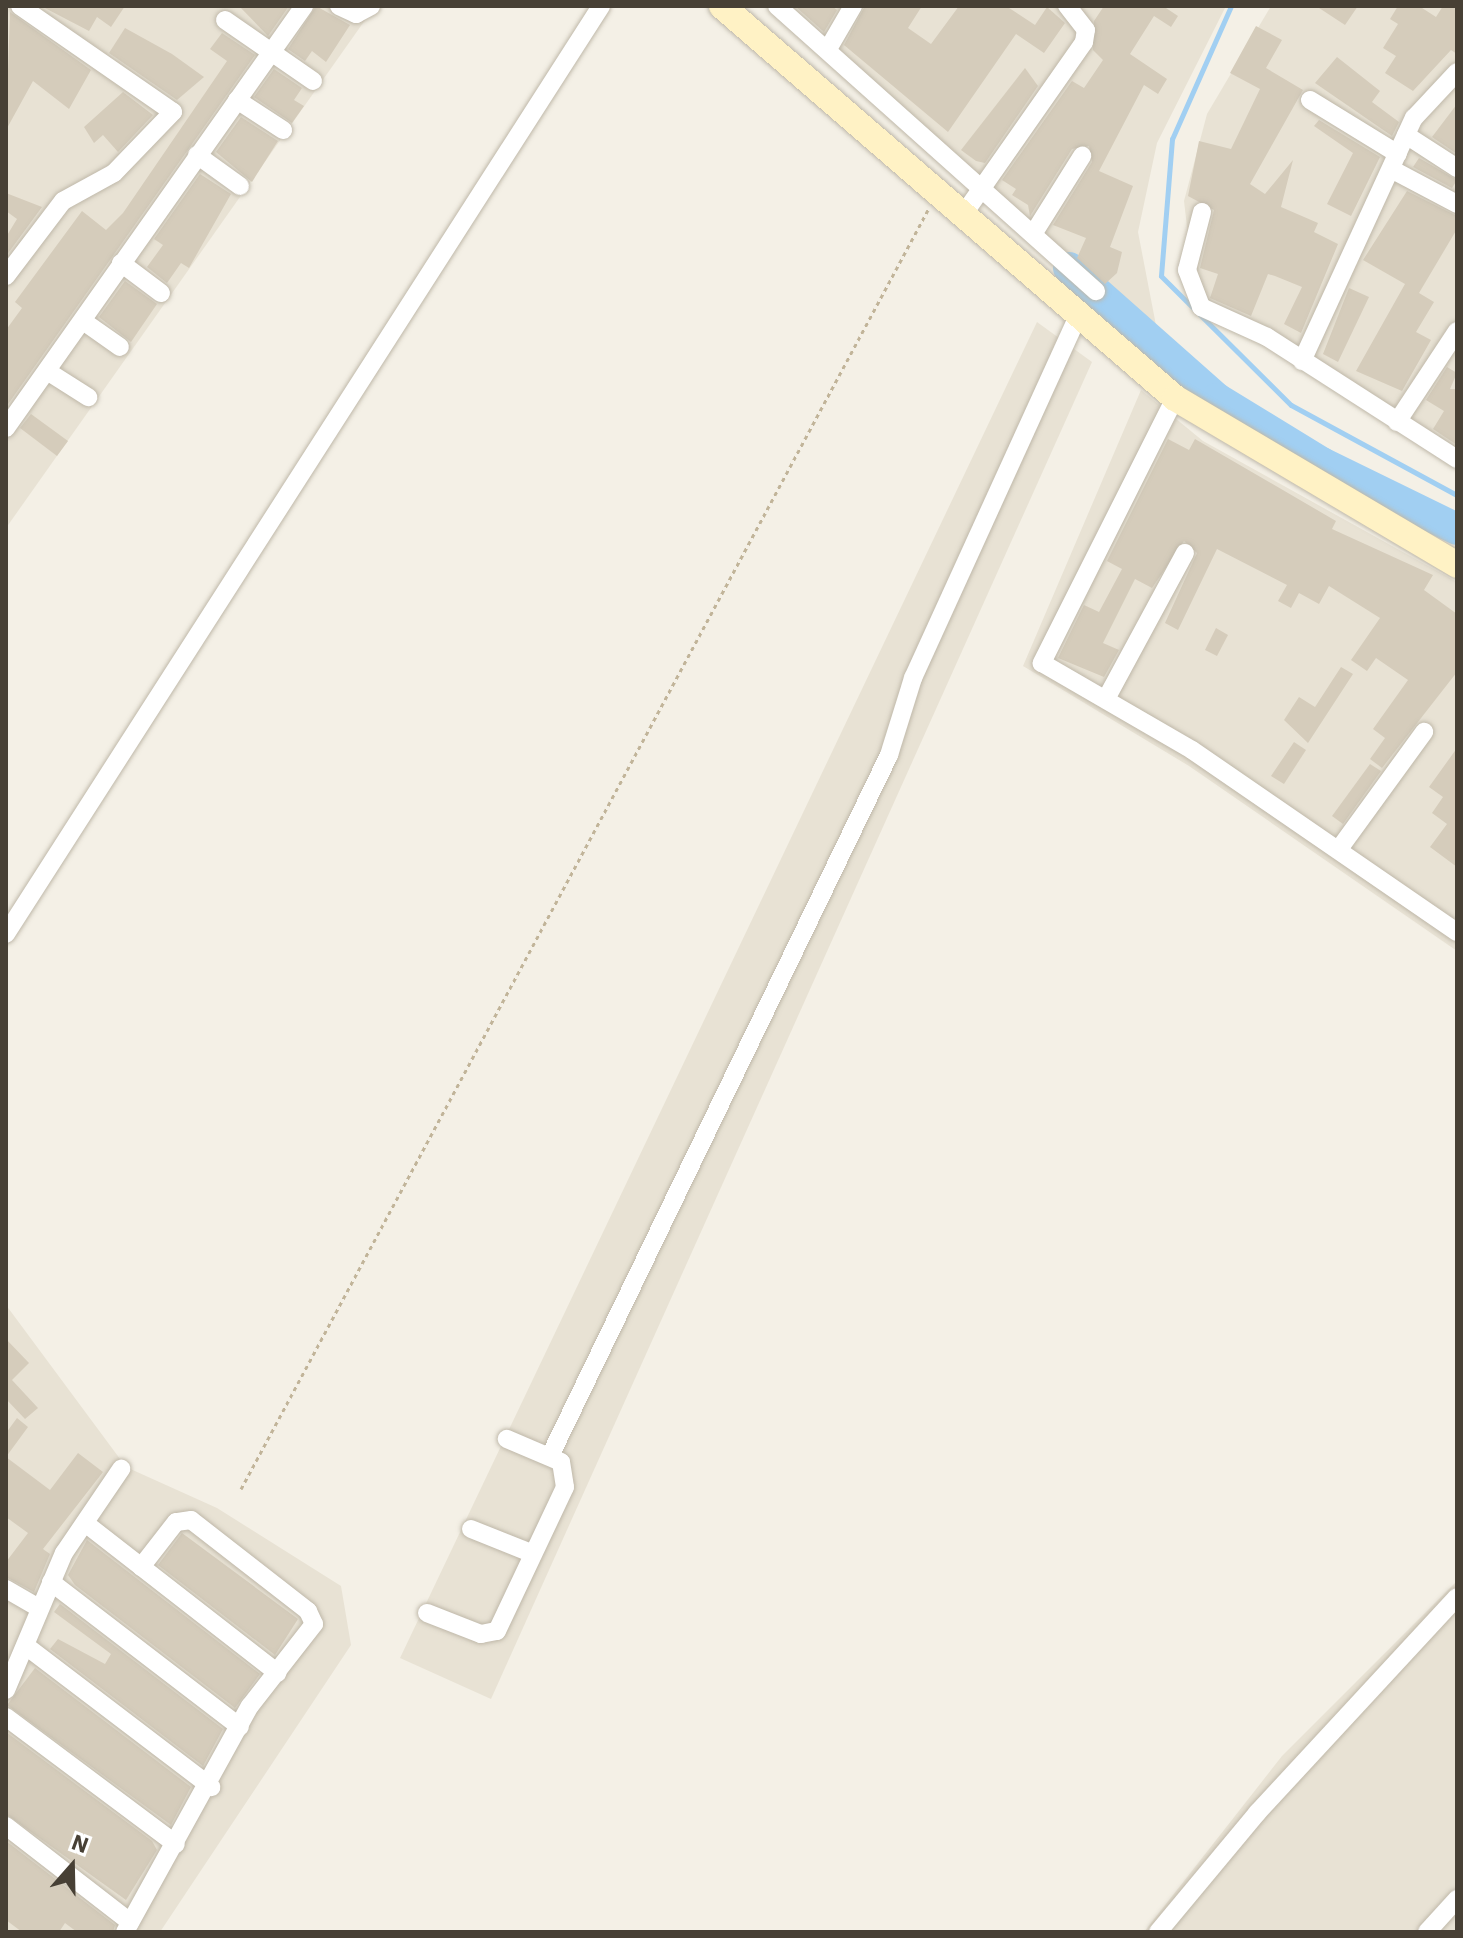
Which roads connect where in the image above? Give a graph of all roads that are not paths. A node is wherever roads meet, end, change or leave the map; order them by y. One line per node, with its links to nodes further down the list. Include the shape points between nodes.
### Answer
1 (20, 6): 33 (street, via 173,112 114,173 63,201)
2 (304, 6): 13 (street)
3 (339, 6): 4 (street, via 356,14)
4 (371, 6)
5 (587, 6): 52 (street)
6 (601, 6): 54 (street)
7 (722, 6): 17 (main road)
8 (777, 6): 12 (street)
9 (853, 6): 12 (street)
10 (1067, 6): 27 (street, via 1086,30 1084,42)
11 (225, 20): 13 (street)
12 (828, 49): 15 (street)
13 (270, 52): 16 (street); 18 (street)
14 (1457, 72): 21 (street, via 1420,109)
15 (853, 76): 17 (street); 27 (street)
16 (313, 81)
17 (837, 98): 29 (main road, via 937,192)
18 (237, 100): 20 (street); 22 (street)
19 (1310, 100): 24 (street)
20 (283, 130)
21 (1406, 135): 24 (street); 25 (street)
22 (197, 155): 26 (street); 32 (street)
23 (1082, 156): 31 (street)
24 (1394, 162): 28 (street); 40 (street)
25 (1457, 168)
26 (240, 186)
27 (984, 187): 29 (street); 31 (street)
28 (1457, 204)
29 (966, 210): 36 (main road)
30 (1202, 212): 40 (street, via 1187,270 1201,307)
31 (1035, 231): 34 (street)
32 (121, 263): 35 (street); 37 (street)
33 (6, 276)
34 (1096, 291)
35 (161, 293)
36 (1078, 316): 43 (main road); 56 (street, via 913,678 889,755)
37 (83, 321): 39 (street); 41 (street)
38 (1457, 331): 44 (street)
39 (120, 347)
40 (1302, 361): 44 (street)
41 (47, 371): 42 (street); 45 (street)
42 (88, 397)
43 (1175, 398): 48 (main road); 49 (street, via 1041,659)
44 (1397, 422): 46 (street)
45 (6, 428)
46 (1457, 459)
47 (1185, 553): 49 (street)
48 (1457, 565)
49 (1106, 699): 51 (street)
50 (1424, 732): 51 (street)
51 (1339, 849): 53 (street)
52 (6, 914)
53 (1457, 932)
54 (6, 934)
55 (507, 1439): 56 (street)
56 (550, 1456): 60 (street, via 568,1477)
57 (121, 1469): 58 (street)
58 (85, 1523): 61 (street); 62 (street)
59 (471, 1529): 60 (street)
60 (531, 1553): 66 (street, via 491,1635)
61 (141, 1567): 68 (street); 68 (street, via 181,1519 214,1538 313,1617 312,1630)
62 (51, 1582): 65 (street); 71 (street)
63 (6, 1589): 65 (street)
64 (1457, 1597): 77 (street)
65 (40, 1609): 67 (street)
66 (427, 1613)
67 (26, 1646): 69 (street); 72 (street)
68 (278, 1673): 71 (street)
69 (6, 1690)
70 (6, 1717): 74 (street)
71 (240, 1727): 72 (street)
72 (211, 1787): 74 (street)
73 (6, 1826): 76 (street)
74 (176, 1844): 76 (street)
75 (1457, 1899): 78 (street)
76 (128, 1927)
77 (1158, 1932)
78 (1427, 1932)

